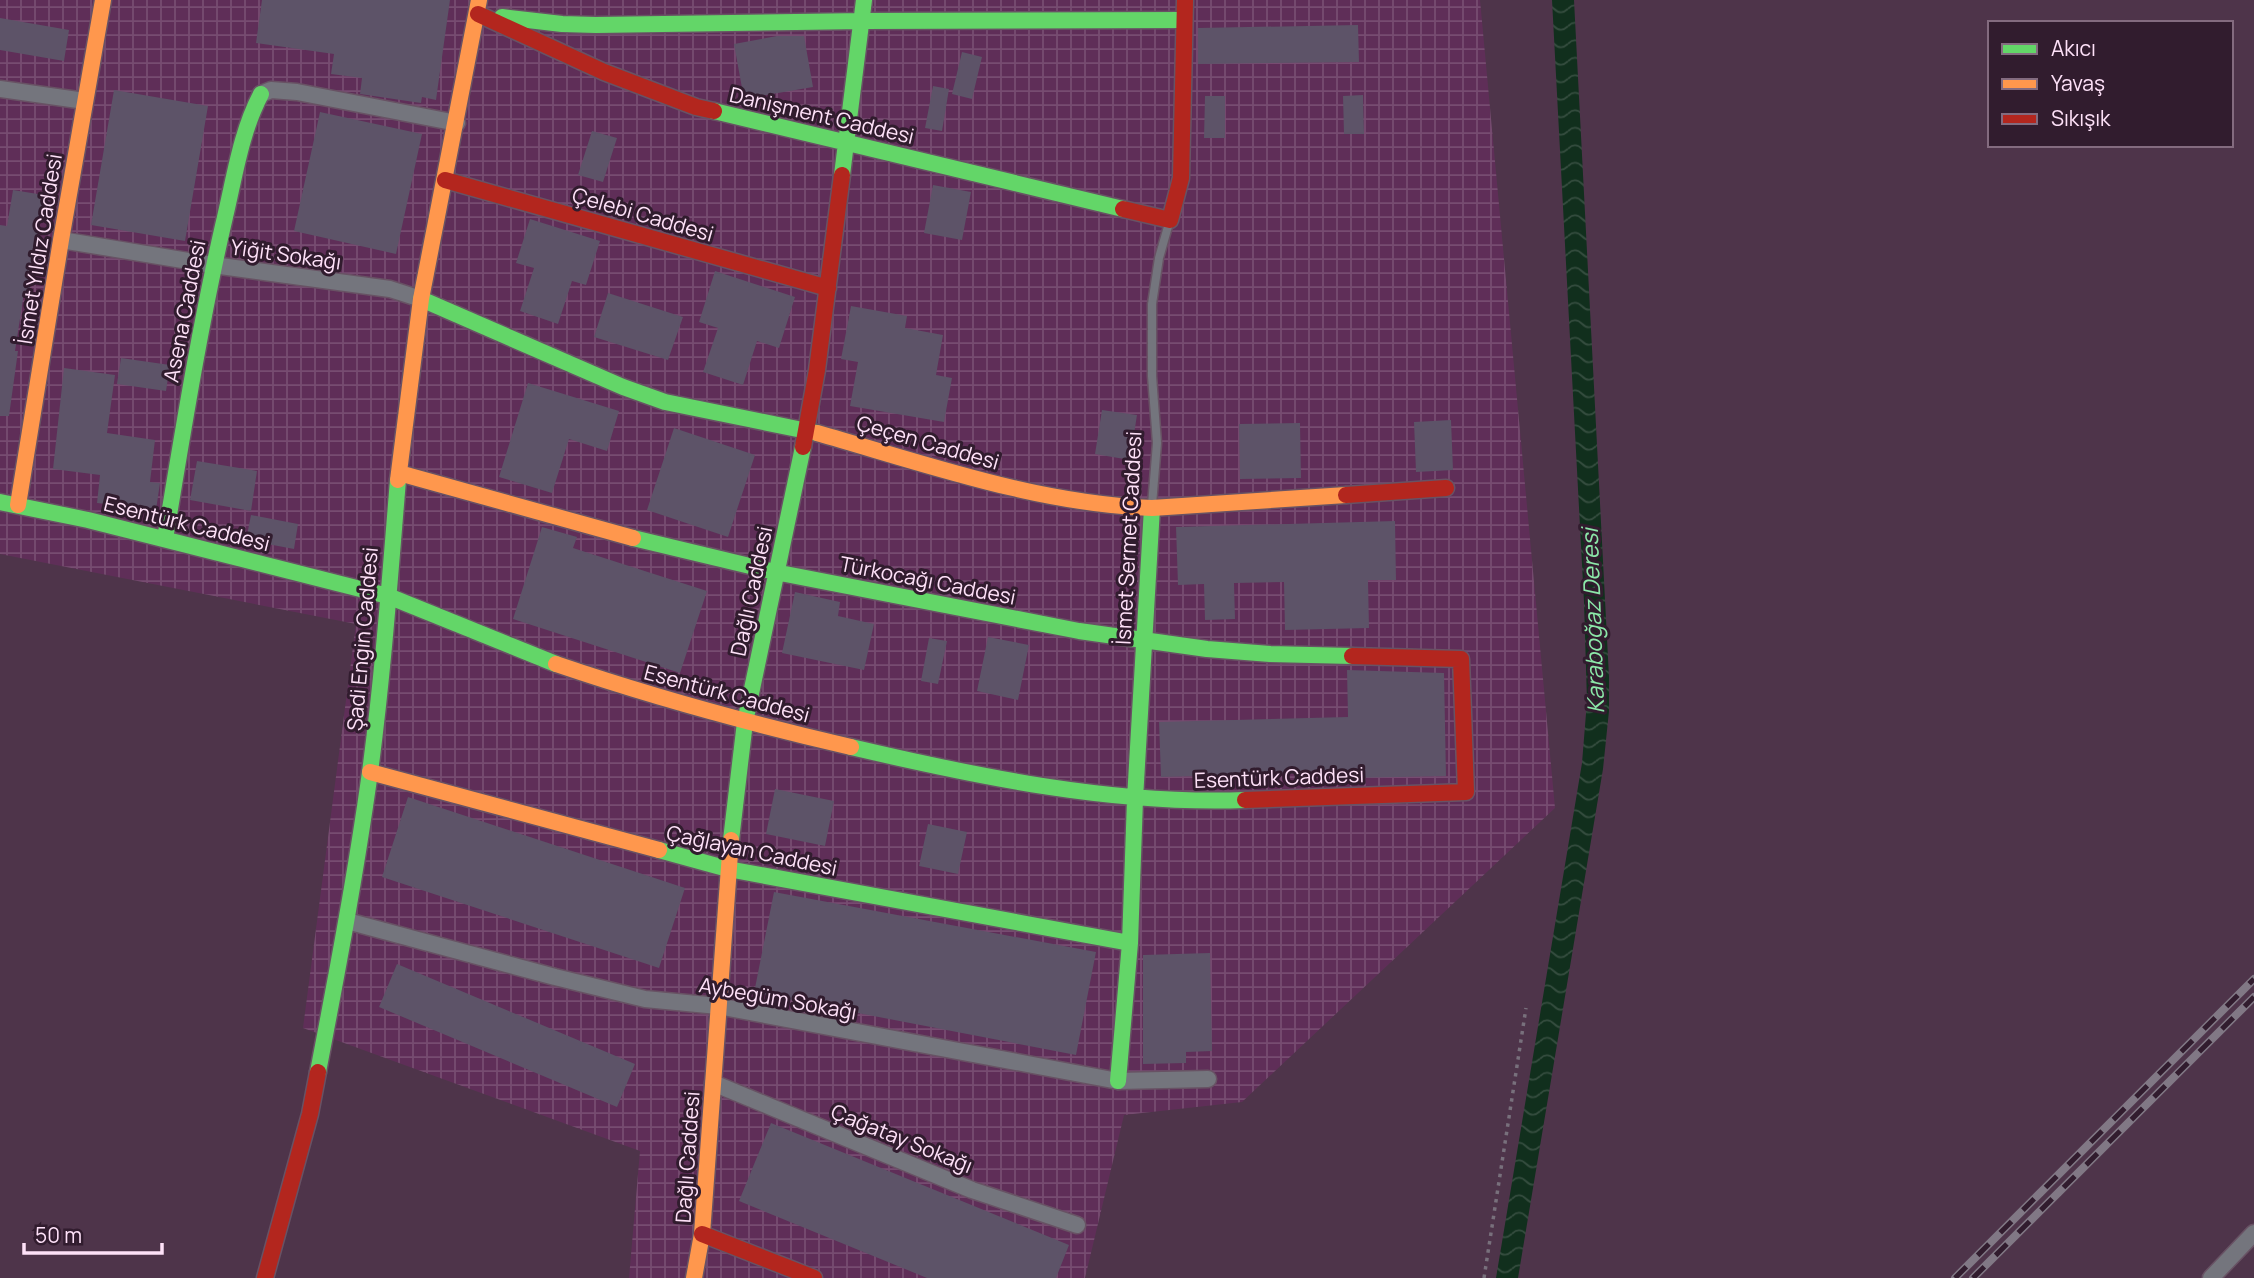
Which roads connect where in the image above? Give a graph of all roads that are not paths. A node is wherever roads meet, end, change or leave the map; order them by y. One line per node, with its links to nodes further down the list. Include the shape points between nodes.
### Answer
1 (103, 0): 8 (street, İsmet Yıldız Caddesi)
2 (864, 0): 5 (street, Dağlı Caddesi)
3 (1185, 0): 6 (street, İsmet Sermet Caddesi)
4 (479, 7): 5 (street, via 533,21 596,25); 9 (street, Şadi Engin Caddesi); 10 (street, Danişment Caddesi, via 604,72 696,107)
5 (863, 20): 6 (street); 10 (street, Dağlı Caddesi)
6 (1184, 20): 12 (street, İsmet Sermet Caddesi, via 1181,178)
7 (0, 89): 8 (street)
8 (85, 101): 13 (street, İsmet Yıldız Caddesi)
9 (457, 123): 11 (street, Şadi Engin Caddesi); 14 (street, Asena Caddesi, via 297,92 261,94 254,105)
10 (848, 142): 12 (street, Danişment Caddesi); 15 (street, Dağlı Caddesi)
11 (445, 180): 15 (street, Çelebi Caddesi); 16 (street, Şadi Engin Caddesi)
12 (1170, 220): 22 (lane, İsmet Sermet Caddesi, via 1152,304 1157,443)
13 (61, 240): 14 (street, Yiğit Sokağı); 21 (street, İsmet Yıldız Caddesi)
14 (213, 265): 16 (street, Yiğit Sokağı, via 390,289); 23 (street, Asena Caddesi)
15 (828, 288): 17 (street, Dağlı Caddesi)
16 (421, 299): 17 (street, Çeçen Caddesi, via 654,398); 18 (street, Şadi Engin Caddesi)
17 (807, 429): 22 (street, Çeçen Caddesi, via 999,485); 24 (street, Dağlı Caddesi)
18 (399, 473): 24 (street, Türkocağı Caddesi); 25 (street, Şadi Engin Caddesi)
19 (1446, 488): 22 (street, Çeçen Caddesi)
20 (0, 502): 21 (street, Esentürk Caddesi)
21 (18, 505): 23 (street, Esentürk Caddesi)
22 (1152, 508): 26 (street, İsmet Sermet Caddesi)
23 (166, 539): 25 (street, Esentürk Caddesi)
24 (775, 572): 26 (street, Türkocağı Caddesi); 27 (street, Dağlı Caddesi)
25 (388, 596): 27 (street, Esentürk Caddesi, via 545,660); 28 (street, Şadi Engin Caddesi)
26 (1143, 642): 29 (street, Türkocağı Caddesi, via 1270,654 1461,659); 30 (street, İsmet Sermet Caddesi)
27 (745, 722): 30 (street, Esentürk Caddesi, via 988,775); 31 (street, Dağlı Caddesi)
28 (370, 772): 31 (street, Çağlayan Caddesi); 32 (street, Şadi Engin Caddesi)
29 (1466, 792): 30 (street, Esentürk Caddesi, via 1224,802)
30 (1135, 799): 33 (street, İsmet Sermet Caddesi)
31 (728, 869): 33 (street, Çağlayan Caddesi); 34 (street, Dağlı Caddesi)
32 (347, 920): 34 (street, Aybegüm Sokağı, via 612,992); 41 (street, Şadi Engin Caddesi, via 310,1114)
33 (1130, 943): 36 (street, İsmet Sermet Caddesi)
34 (718, 1006): 36 (street, Aybegüm Sokağı); 37 (street, Dağlı Caddesi)
35 (1208, 1079): 36 (street, Aybegüm Sokağı)
36 (1118, 1081)
37 (713, 1083): 38 (street, Çağatay Sokağı, via 972,1190); 40 (street, Dağlı Caddesi)
38 (1077, 1226)
39 (2254, 1233): 44 (street)
40 (702, 1234): 42 (street, Dağlı Caddesi); 43 (street)
41 (265, 1278)
42 (694, 1278)
43 (814, 1278)
44 (2211, 1278)

